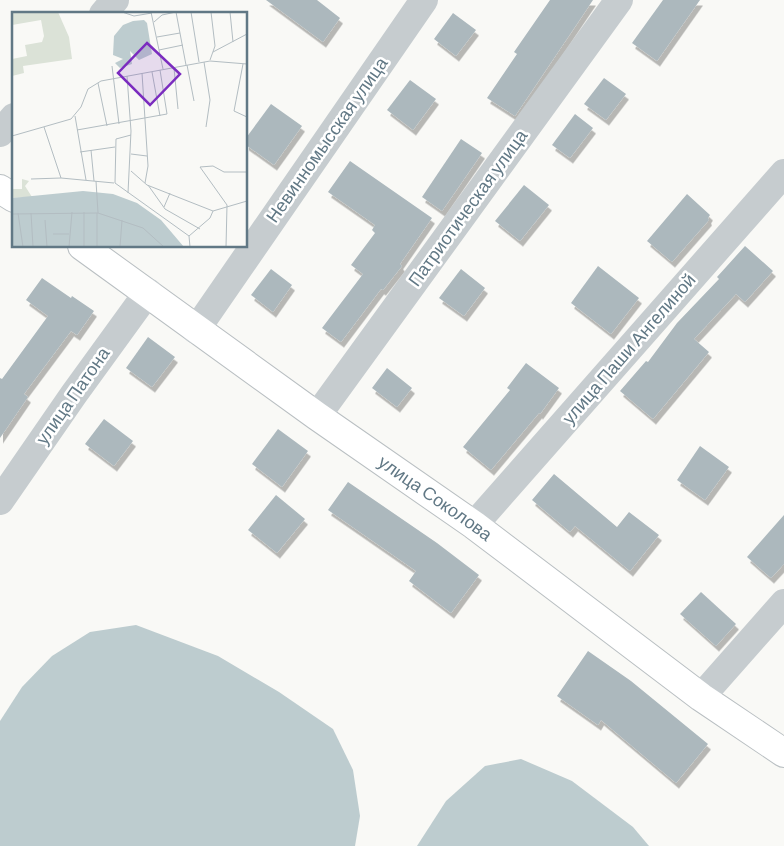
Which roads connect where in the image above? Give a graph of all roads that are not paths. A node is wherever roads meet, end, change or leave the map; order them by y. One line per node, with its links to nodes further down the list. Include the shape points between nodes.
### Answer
1 (115, 0): 4 (street)
2 (424, 0): 12 (street, Невинномысская улица)
3 (620, 0): 13 (street, Патриотическая улица)
4 (105, 12)
5 (12, 119): 6 (street)
6 (0, 133)
7 (784, 173): 15 (street, улица Паши Ангелиной)
8 (0, 189): 9 (main road)
9 (12, 197)
10 (85, 248): 11 (main road, улица Соколова)
11 (148, 292): 12 (main road, улица Соколова); 14 (street, улица Патона)
12 (196, 330): 13 (main road, улица Соколова)
13 (317, 416): 15 (main road, улица Соколова)
14 (0, 501)
15 (474, 524): 17 (main road, улица Соколова)
16 (784, 602): 17 (street)
17 (701, 697): 18 (main road, улица Соколова)
18 (784, 753)

